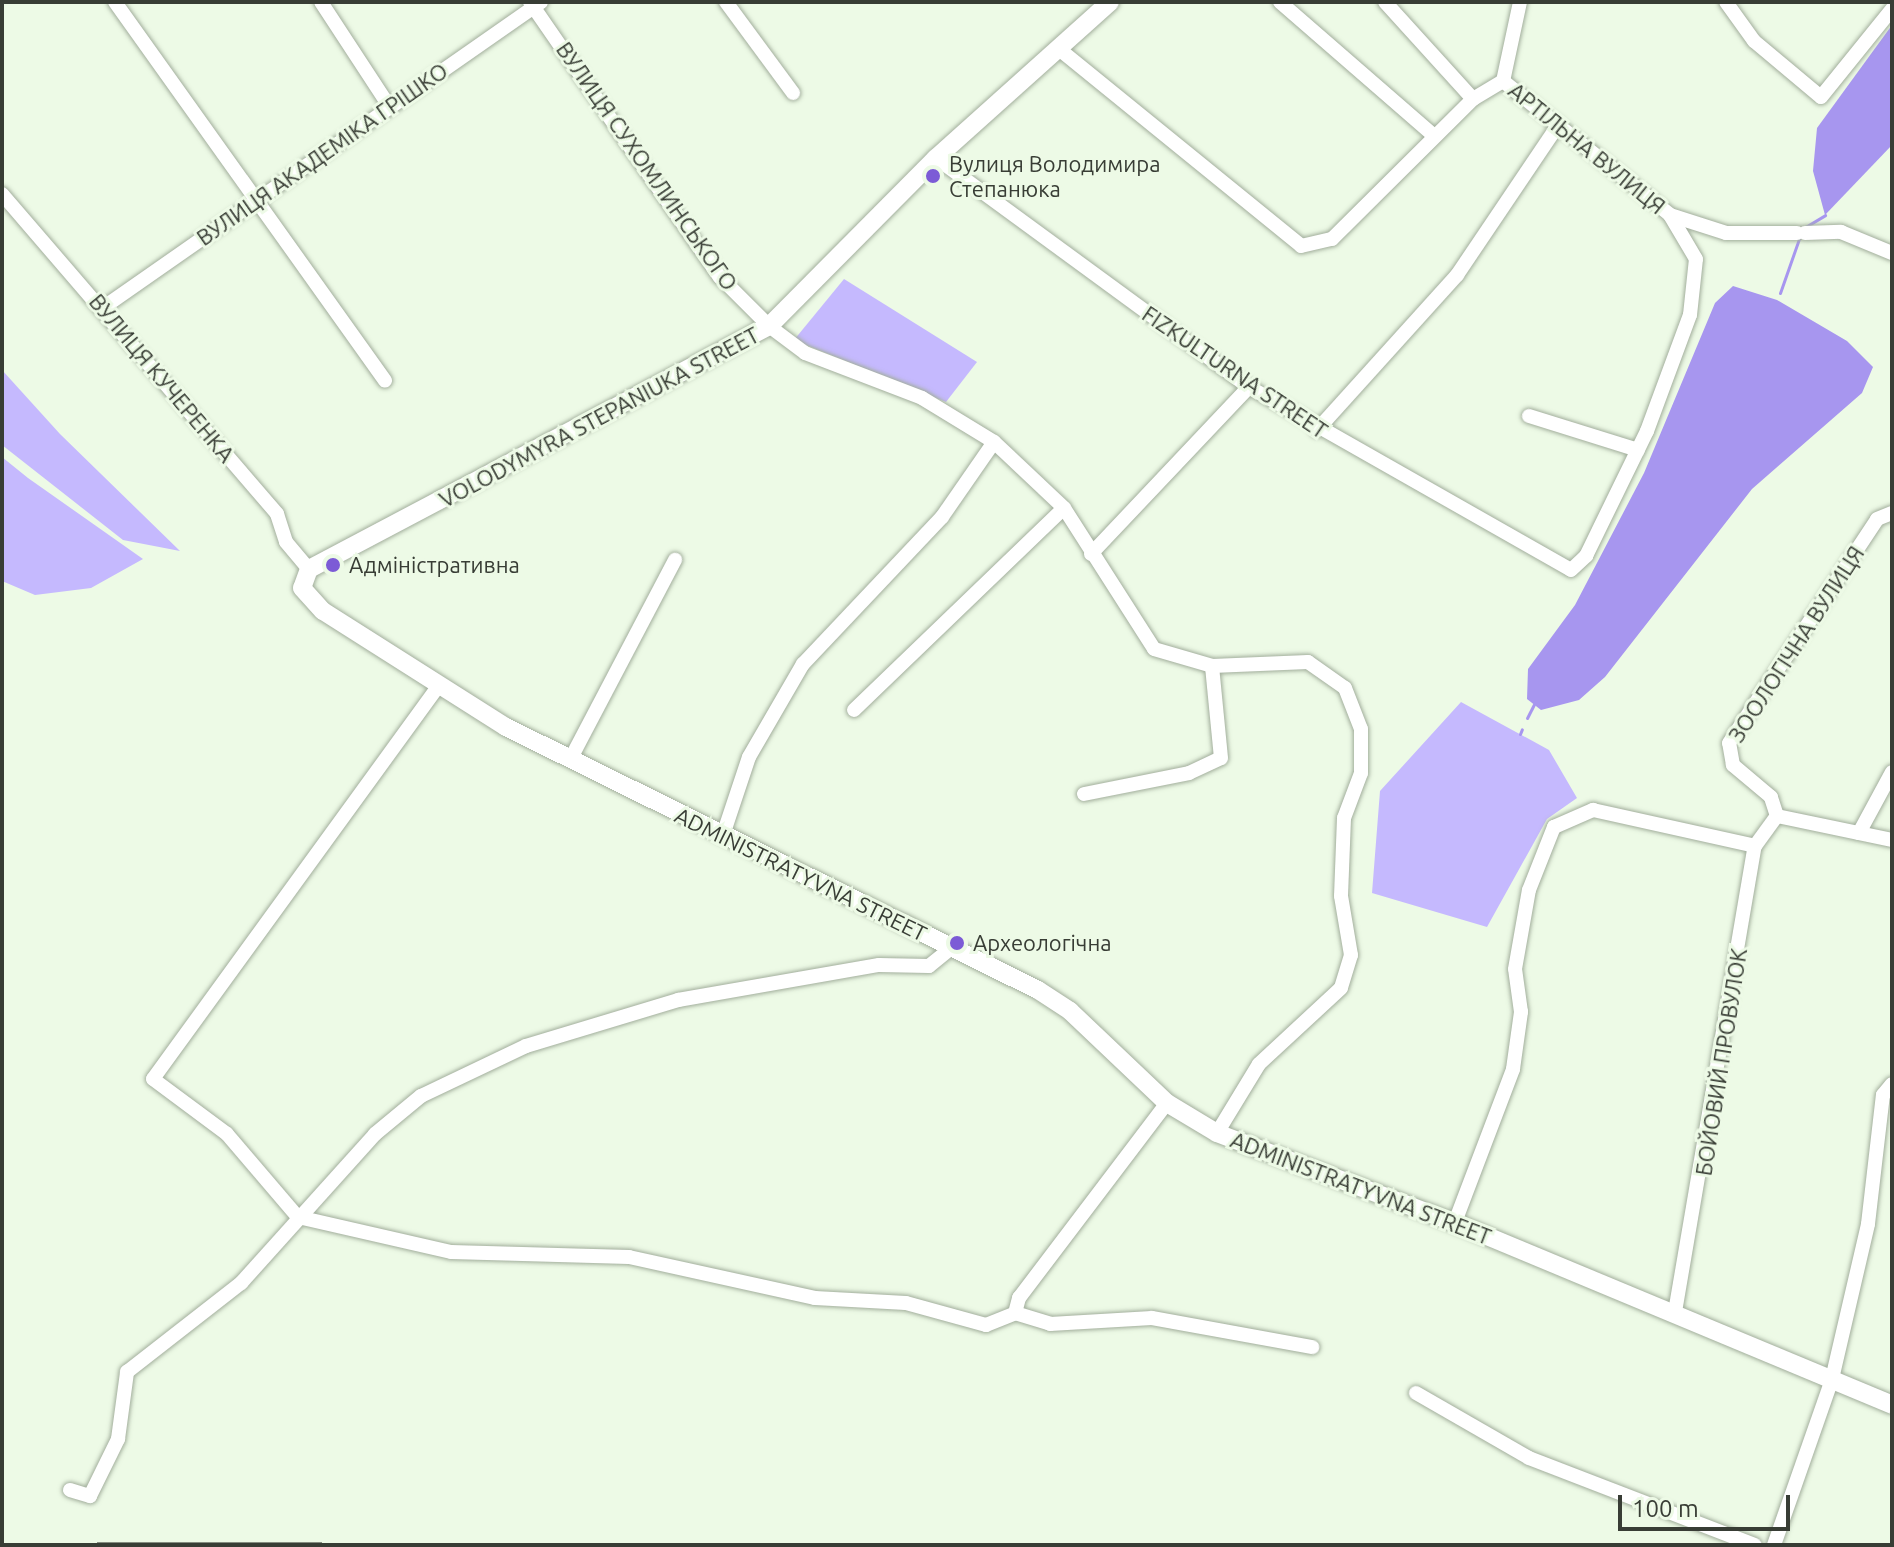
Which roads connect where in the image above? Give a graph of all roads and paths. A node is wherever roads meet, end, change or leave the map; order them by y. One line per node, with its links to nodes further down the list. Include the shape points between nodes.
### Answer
1 (115, 2): 20 (street)
2 (321, 2): 15 (street)
3 (726, 2): 13 (street)
4 (1110, 2): 11 (street, VOLODYMYRA STEPANIUKA STREET)
5 (1280, 2): 17 (street)
6 (1385, 2): 14 (street)
7 (1520, 2): 12 (street, АРТІЛЬНА ВУЛИЦЯ)
8 (1726, 2): 10 (street, via 1754,41 1821,97)
9 (535, 4): 15 (street, ВУЛИЦЯ АКАДЕМІКА ГРІШКО); 24 (street, ВУЛИЦЯ СУХОМЛИНСЬКОГО, via 720,277)
10 (1892, 9)
11 (1059, 49): 17 (street, via 1301,246 1332,239); 18 (street, VOLODYMYRA STEPANIUKA STREET)
12 (1503, 81): 14 (street); 16 (street, АРТІЛЬНА ВУЛИЦЯ)
13 (793, 93)
14 (1473, 99): 17 (street)
15 (389, 106): 20 (street, ВУЛИЦЯ АКАДЕМІКА ГРІШКО)
16 (1558, 125): 21 (street, АРТІЛЬНА ВУЛИЦЯ); 28 (street, via 1505,214 1457,275)
17 (1434, 136)
18 (936, 158): 24 (street, VOLODYMYRA STEPANIUKA STREET); 26 (street, FIZKULTURNA STREET)
19 (2, 194): 23 (street, ВУЛИЦЯ КУЧЕРЕНКА)
20 (259, 197): 23 (street, ВУЛИЦЯ АКАДЕМІКА ГРІШКО); 25 (street)
21 (1670, 215): 22 (street, АРТІЛЬНА ВУЛИЦЯ, via 1726,233 1841,232); 30 (street, via 1696,259 1690,315)
22 (1892, 253)
23 (104, 307): 35 (street, ВУЛИЦЯ КУЧЕРЕНКА, via 277,514 286,542)
24 (769, 326): 29 (street, ВУЛИЦЯ СУХОМЛИНСЬКОГО, via 805,353 922,398); 35 (street, VOLODYMYRA STEPANIUKA STREET)
25 (385, 380)
26 (1249, 387): 28 (street, FIZKULTURNA STREET); 33 (street)
27 (1529, 416): 30 (street)
28 (1317, 430): 30 (street, FIZKULTURNA STREET, via 1549,563 1571,570 1586,556)
29 (994, 442): 31 (street, ВУЛИЦЯ СУХОМЛИНСЬКОГО); 44 (street, via 942,517 803,664 749,757)
30 (1638, 450)
31 (1064, 508): 33 (street, ВУЛИЦЯ СУХОМЛИНСЬКОГО); 38 (street)
32 (1892, 513): 42 (street, ЗООЛОГІЧНА ВУЛИЦЯ, via 1877,519 1729,743 1733,765 1771,797)
33 (1091, 554): 36 (street, ВУЛИЦЯ СУХОМЛИНСЬКОГО, via 1154,649)
34 (675, 560): 39 (street)
35 (309, 569): 37 (street, ADMINISTRATYVNA STREET, via 302,588 311,601)
36 (1212, 666): 41 (street, via 1221,758 1189,773); 50 (street, ВУЛИЦЯ СУХОМЛИНСЬКОГО, via 1308,662 1345,688 1361,729 1361,773 1344,818 1341,896 1351,955 1341,988 1259,1064)
37 (437, 688): 39 (street, ADMINISTRATYVNA STREET); 51 (street, via 153,1079 227,1134)
38 (854, 710)
39 (571, 758): 44 (street, ADMINISTRATYVNA STREET)
40 (1892, 772): 43 (street)
41 (1084, 794)
42 (1777, 816): 43 (street); 46 (street, БОЙОВИЙ ПРОВУЛОК)
43 (1859, 833): 45 (street)
44 (723, 835): 47 (street, ADMINISTRATYVNA STREET)
45 (1892, 840)
46 (1755, 846): 52 (street, via 1593,810 1554,827 1526,903 1515,969 1521,1012 1513,1069); 53 (street, БОЙОВИЙ ПРОВУЛОК)
47 (951, 948): 49 (street, ADMINISTRATYVNA STREET, via 1070,1011); 51 (street, via 929,966 879,965 678,1000 463,1071 375,1134)
48 (1892, 1084): 56 (street, via 1883,1095 1868,1224)
49 (1167, 1103): 50 (street, ADMINISTRATYVNA STREET); 54 (street, via 1019,1298)
50 (1217, 1133): 52 (street, ADMINISTRATYVNA STREET)
51 (298, 1217): 54 (street, via 451,1252 629,1257 815,1298 906,1303 986,1325); 59 (street, via 241,1283 127,1372 118,1439 90,1496)
52 (1455, 1222): 53 (street, ADMINISTRATYVNA STREET)
53 (1675, 1312): 56 (street, ADMINISTRATYVNA STREET)
54 (1015, 1313): 55 (street, via 1050,1324 1152,1318)
55 (1312, 1347)
56 (1832, 1379): 58 (street, ADMINISTRATYVNA STREET); 61 (street)
57 (1416, 1393): 60 (street, via 1529,1458)
58 (1892, 1405)
59 (70, 1490)
60 (1755, 1545)
61 (1774, 1545)

